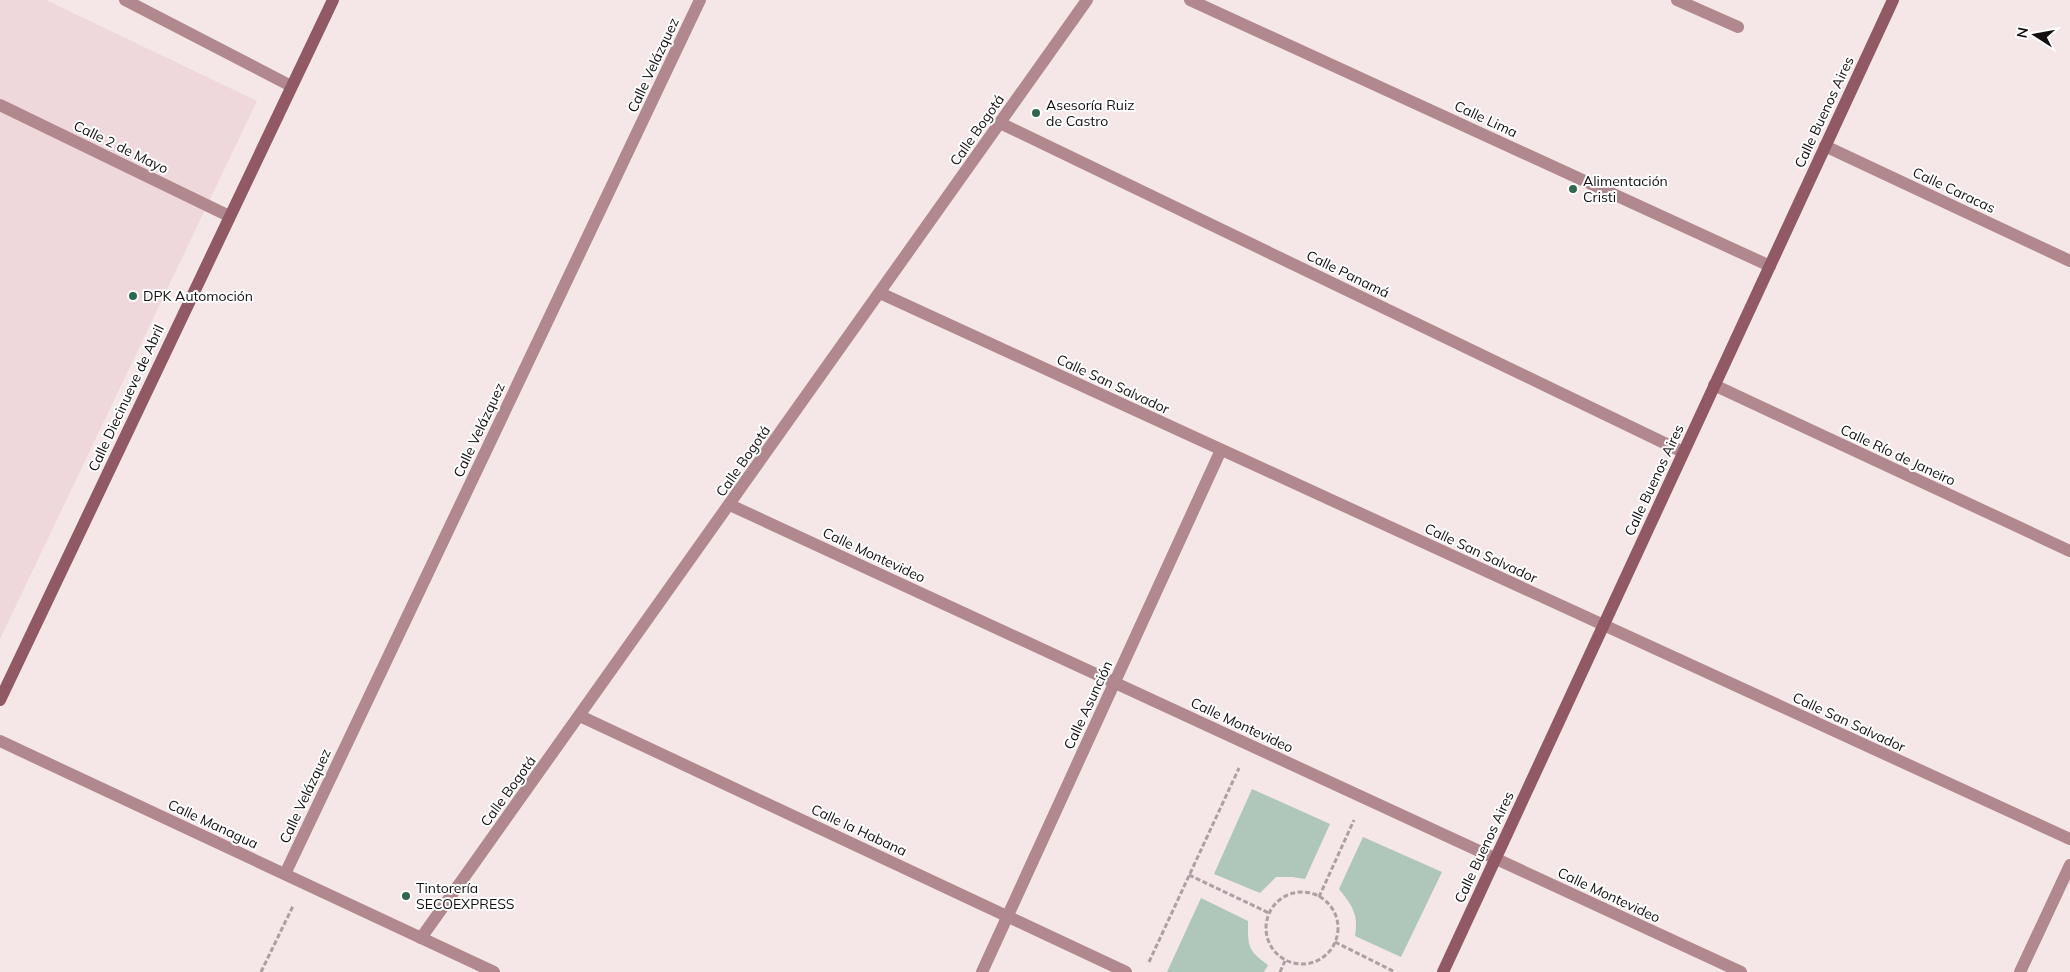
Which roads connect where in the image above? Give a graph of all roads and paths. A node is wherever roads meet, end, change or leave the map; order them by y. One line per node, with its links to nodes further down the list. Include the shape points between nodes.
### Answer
1 (125, 0): 9 (street)
2 (333, 0): 9 (street, Calle Diecinueve de Abril)
3 (700, 0): 32 (street, Calle Velázquez)
4 (1088, 0): 11 (street, Calle Bogotá)
5 (1190, 0): 15 (street, Calle Lima)
6 (1677, 0): 8 (street)
7 (1893, 0): 12 (street, Calle Buenos Aires)
8 (1738, 27)
9 (291, 86): 13 (street, Calle Diecinueve de Abril)
10 (0, 105): 13 (street, Calle 2 de Mayo)
11 (1000, 123): 16 (street, Calle Bogotá); 19 (street, Calle Panamá)
12 (1825, 146): 14 (street, Calle Caracas); 15 (street, Calle Buenos Aires)
13 (229, 216): 24 (street, Calle Diecinueve de Abril)
14 (2070, 261)
15 (1770, 266): 17 (street, Calle Buenos Aires)
16 (880, 293): 18 (street, Calle San Salvador); 20 (street, Calle Bogotá)
17 (1714, 386): 19 (street, Calle Buenos Aires); 21 (street, Calle Río de Janeiro)
18 (1222, 450): 22 (street, Calle San Salvador); 23 (street, Calle Asunción)
19 (1683, 452): 22 (street, Calle Buenos Aires)
20 (730, 504): 23 (street, Calle Montevideo); 25 (street, Calle Bogotá)
21 (2070, 551)
22 (1603, 626): 29 (street, Calle San Salvador); 30 (street, Calle Buenos Aires)
23 (1115, 682): 27 (street, Calle Montevideo); 37 (street, Calle Asunción)
24 (0, 700)
25 (580, 716): 37 (street, Calle la Habana); 38 (street, Calle Bogotá)
26 (0, 741): 32 (street, Calle Managua)
27 (1250, 745): 28 (street, Calle Montevideo); 33 (path)
28 (1364, 797): 30 (street, Calle Montevideo); 35 (path)
29 (2070, 839)
30 (1495, 858): 48 (street, Calle Buenos Aires); 49 (street, Calle Montevideo)
31 (2070, 865): 50 (street)
32 (285, 874): 34 (street, Calle Managua)
33 (1189, 875): 36 (path); 41 (path)
34 (306, 884): 38 (street, Calle Managua); 42 (path)
35 (1319, 897): 36 (path, via 1308,893 1285,896); 39 (path, via 1331,907 1337,921)
36 (1269, 913): 40 (path, via 1266,935 1276,954)
37 (1008, 916): 44 (street, Calle Asunción); 45 (street, Calle la Habana)
38 (422, 938): 43 (street, Calle Managua)
39 (1335, 942): 40 (path, via 1320,960 1302,964); 47 (path)
40 (1285, 961): 46 (path)
41 (1149, 963)
42 (261, 972)
43 (494, 972)
44 (982, 972)
45 (1126, 972)
46 (1280, 972)
47 (1395, 972)
48 (1443, 972)
49 (1741, 972)
50 (2020, 972)

